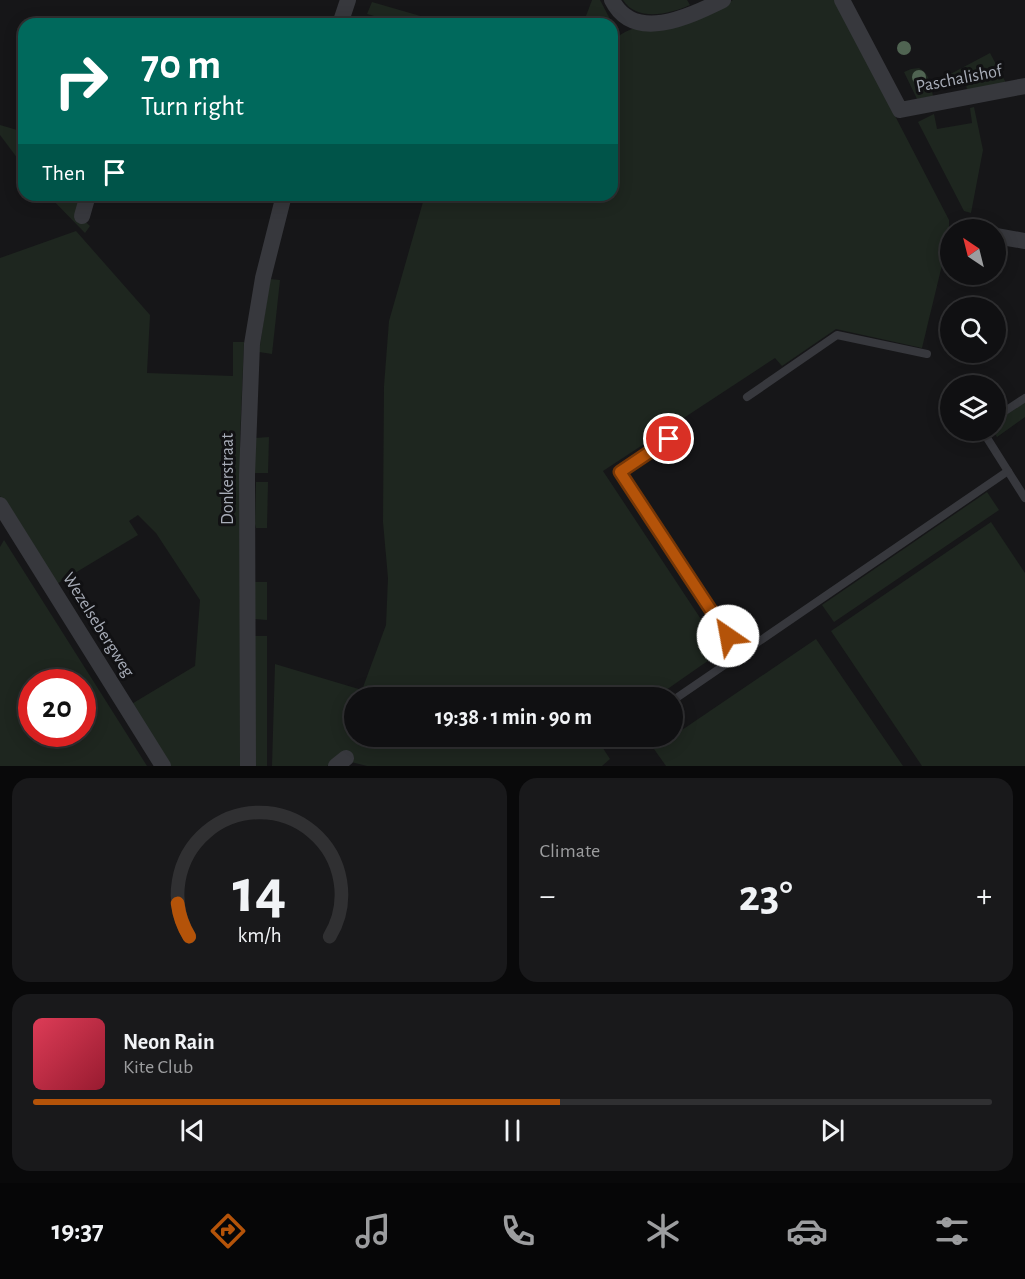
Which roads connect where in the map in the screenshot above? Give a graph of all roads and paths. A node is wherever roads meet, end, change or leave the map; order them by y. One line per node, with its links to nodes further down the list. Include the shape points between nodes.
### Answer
1 (348, 0): 5 (street)
2 (612, 0): 3 (street, via 624,16 641,24 686,16)
3 (723, 0)
4 (842, 0): 6 (street, Paschalishof, via 900,110)
5 (342, 18)
6 (1025, 86)
7 (86, 201): 9 (street)
8 (282, 201): 24 (street, Donkerstraat, via 263,278 251,356 247,475)
9 (82, 216)
10 (1006, 238): 11 (street)
11 (1025, 242)
12 (927, 354): 13 (lane, via 837,335)
13 (747, 397)
14 (1025, 398): 15 (lane)
15 (1006, 410)
16 (989, 441): 18 (lane)
17 (679, 444): 21 (lane, via 675,447 669,439 620,472)
18 (1008, 471): 19 (lane); 21 (lane)
19 (1025, 498)
20 (0, 504): 23 (street, Wezelsebergweg)
21 (740, 655): 22 (lane)
22 (683, 694)
23 (163, 766)
24 (248, 766)

